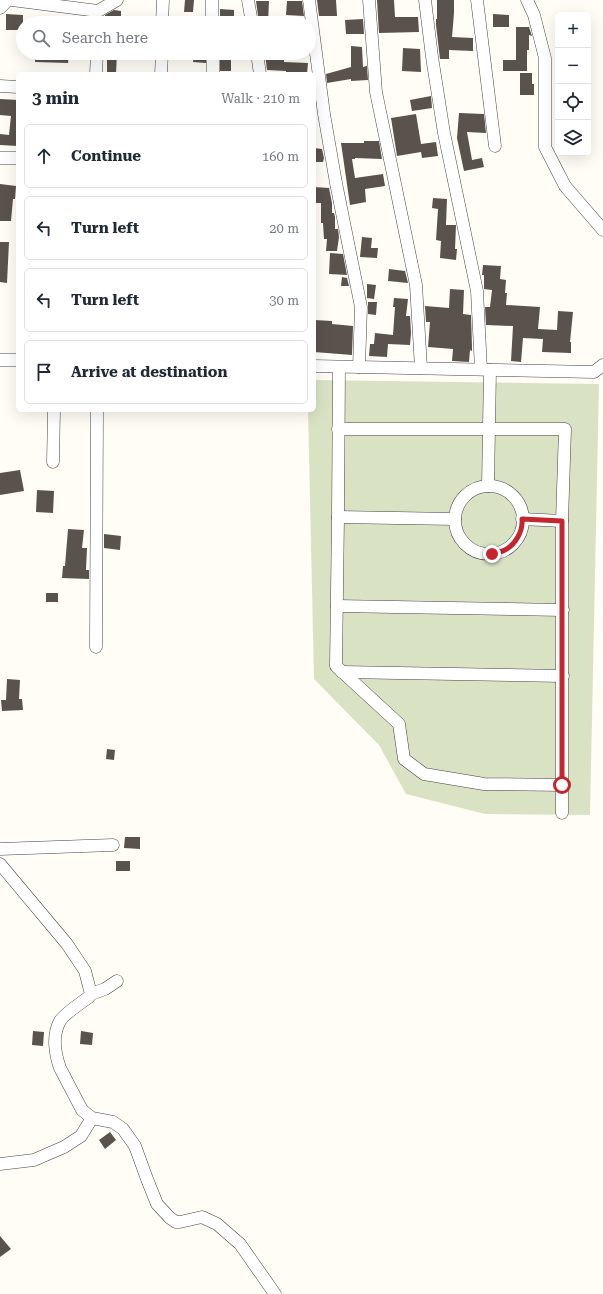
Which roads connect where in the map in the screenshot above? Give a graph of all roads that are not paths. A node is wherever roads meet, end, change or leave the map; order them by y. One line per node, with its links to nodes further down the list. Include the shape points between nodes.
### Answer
1 (8, 0): 12 (street)
2 (12, 0): 13 (street)
3 (117, 0): 14 (street)
4 (163, 0): 15 (street)
5 (212, 0): 16 (street)
6 (248, 0): 17 (street)
7 (309, 0): 18 (street)
8 (369, 0): 40 (street, via 376,92 416,285)
9 (425, 0): 41 (street, via 444,133 477,291)
10 (477, 0): 30 (street)
11 (527, 0): 33 (street, via 534,15 545,58 545,147 565,186)
12 (0, 8)
13 (92, 16)
14 (98, 16)
15 (162, 16)
16 (212, 16)
17 (251, 16)
18 (311, 16)
19 (316, 53): 39 (street, via 325,122 361,307)
20 (97, 60): 24 (street)
21 (162, 60): 25 (street)
22 (213, 60): 26 (street)
23 (258, 60): 27 (street)
24 (96, 72)
25 (161, 72)
26 (213, 72)
27 (260, 72)
28 (0, 86): 29 (street)
29 (16, 87)
30 (495, 146)
31 (0, 158): 32 (street)
32 (16, 158)
33 (603, 230)
34 (0, 360): 35 (street)
35 (16, 360)
36 (603, 365): 41 (street, via 594,372)
37 (316, 366): 38 (street)
38 (339, 367): 39 (street); 44 (street)
39 (359, 367): 40 (street)
40 (421, 368): 41 (street)
41 (486, 370): 45 (street)
42 (54, 412): 46 (street)
43 (97, 412): 54 (street)
44 (338, 429): 45 (street); 48 (street)
45 (489, 429): 47 (street); 51 (street, via 565,429)
46 (53, 462)
47 (488, 486): 49 (street, via 481,486 469,492 460,501); 50 (street, via 507,490 516,499 522,512)
48 (338, 517): 49 (street); 52 (street)
49 (455, 519): 50 (street, via 459,537 467,546 478,552 492,554 506,550 517,540 523,526)
50 (522, 519): 51 (street)
51 (562, 521): 53 (street)
52 (337, 606): 53 (street); 55 (street, via 336,666)
53 (563, 610): 56 (street)
54 (96, 647)
55 (342, 672): 56 (street); 57 (street, via 399,724 404,759 424,774 484,784)
56 (563, 676): 57 (street)
57 (562, 785): 58 (street)
58 (562, 813)
59 (113, 845): 60 (street)
60 (0, 849)
61 (0, 864): 63 (street, via 67,944 85,971)
62 (117, 981): 63 (street)
63 (91, 994): 64 (street, via 60,1020 55,1037 60,1068 82,1110)
64 (92, 1118): 65 (street, via 81,1136 64,1147 34,1160); 66 (street, via 113,1122 123,1129 136,1146 157,1204 170,1218 180,1222 202,1217 217,1224 240,1244)
65 (0, 1164)
66 (274, 1294)

